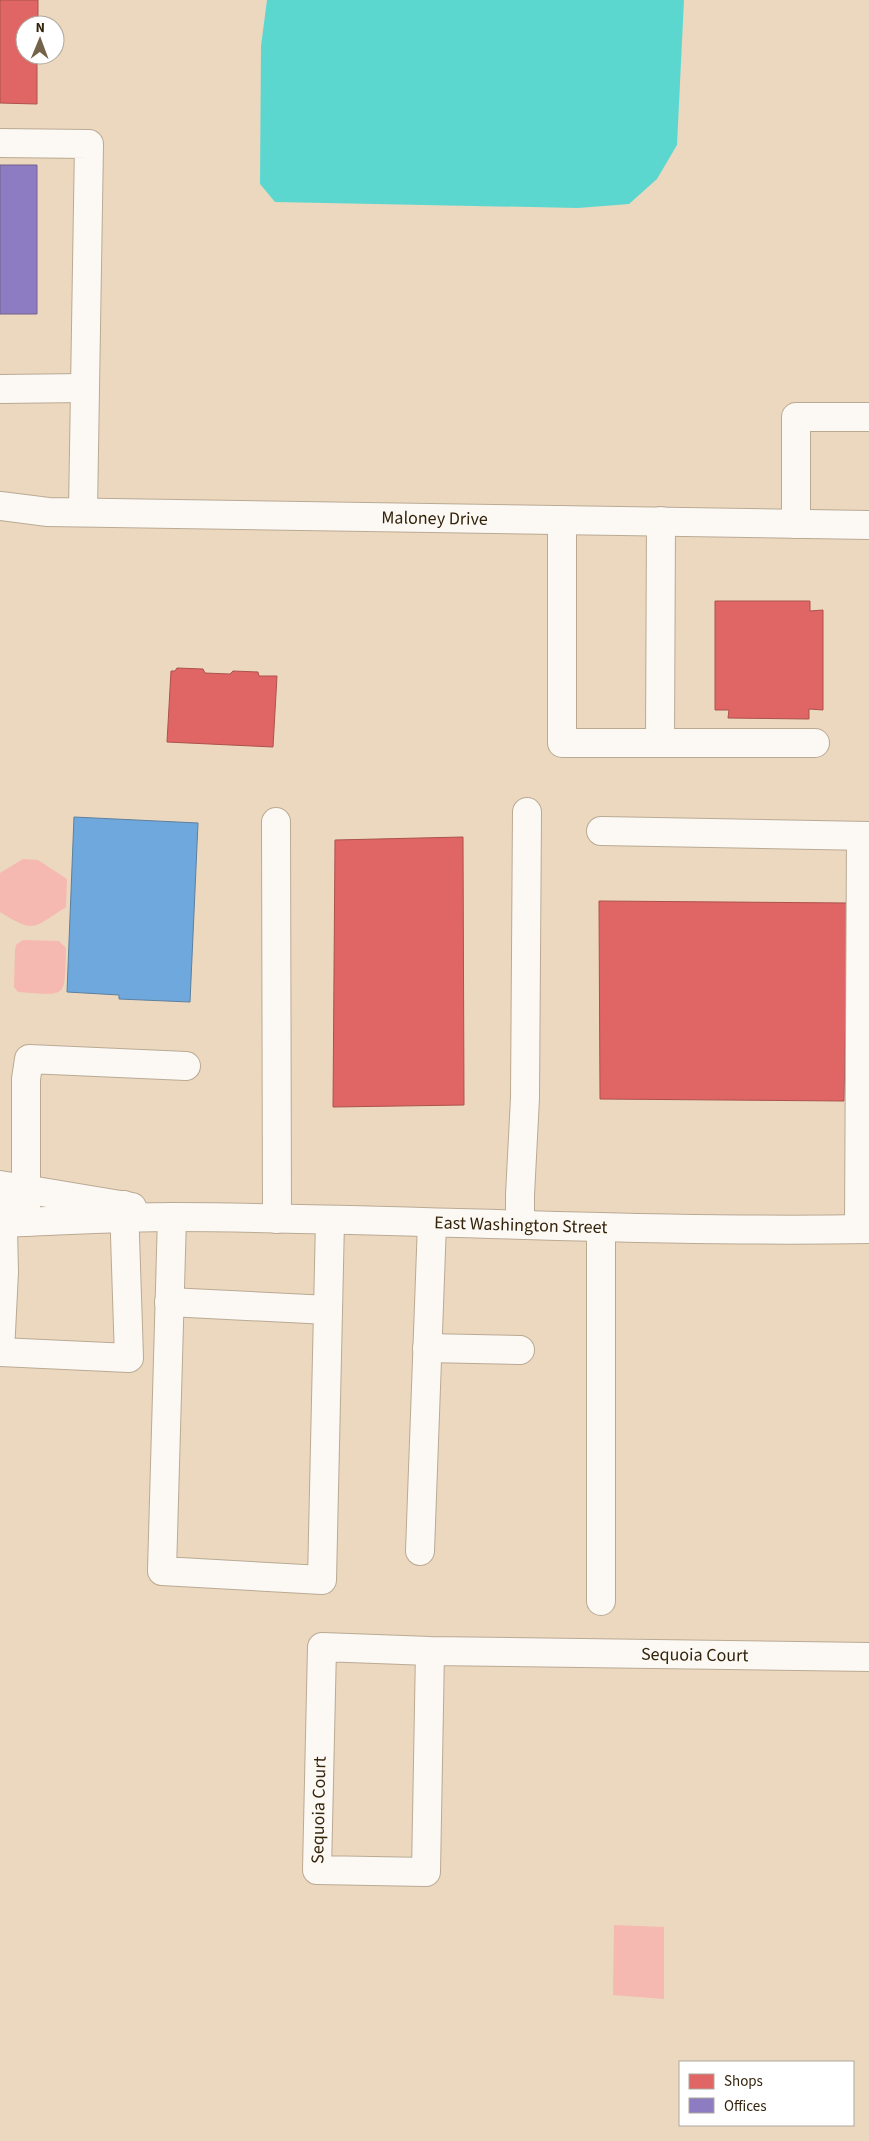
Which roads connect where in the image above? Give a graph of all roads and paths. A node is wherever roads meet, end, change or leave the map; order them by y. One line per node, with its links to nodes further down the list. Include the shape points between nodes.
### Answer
1 (0, 143): 2 (main road, via 89,144)
2 (84, 388): 3 (main road); 6 (main road)
3 (0, 389)
4 (869, 416): 9 (main road, via 796,417)
5 (0, 506): 6 (main road, Maloney Drive, via 48,512)
6 (83, 512): 7 (main road, Maloney Drive)
7 (562, 520): 8 (main road, Maloney Drive); 11 (main road, via 562,743)
8 (661, 521): 9 (main road, Maloney Drive); 11 (main road)
9 (796, 524): 10 (main road, Maloney Drive)
10 (869, 525)
11 (660, 742): 12 (main road)
12 (815, 743)
13 (527, 812): 25 (main road, via 525,1098)
14 (276, 822): 21 (main road)
15 (601, 831): 16 (main road)
16 (865, 836): 27 (main road)
17 (186, 1066): 18 (main road, via 29,1059)
18 (10, 1187): 19 (main road, East Washington Street); 23 (main road)
19 (124, 1212): 20 (main road, East Washington Street); 23 (main road, East Washington Street); 32 (main road, via 129,1358)
20 (172, 1217): 21 (main road, East Washington Street); 28 (main road)
21 (277, 1219): 22 (main road, East Washington Street)
22 (330, 1221): 24 (main road, East Washington Street); 29 (main road)
23 (9, 1223): 32 (main road)
24 (432, 1223): 25 (main road, East Washington Street); 30 (main road)
25 (520, 1224): 26 (main road, East Washington Street)
26 (601, 1228): 27 (main road, East Washington Street); 34 (main road)
27 (864, 1229)
28 (169, 1302): 29 (main road); 29 (main road, via 162,1571 322,1580)
29 (328, 1310)
30 (427, 1348): 31 (main road); 33 (main road)
31 (520, 1350)
32 (0, 1352)
33 (420, 1551)
34 (601, 1601)
35 (430, 1651): 35 (main road, Sequoia Court, via 322,1647 317,1870 426,1872); 36 (main road, Sequoia Court)
36 (869, 1657)

